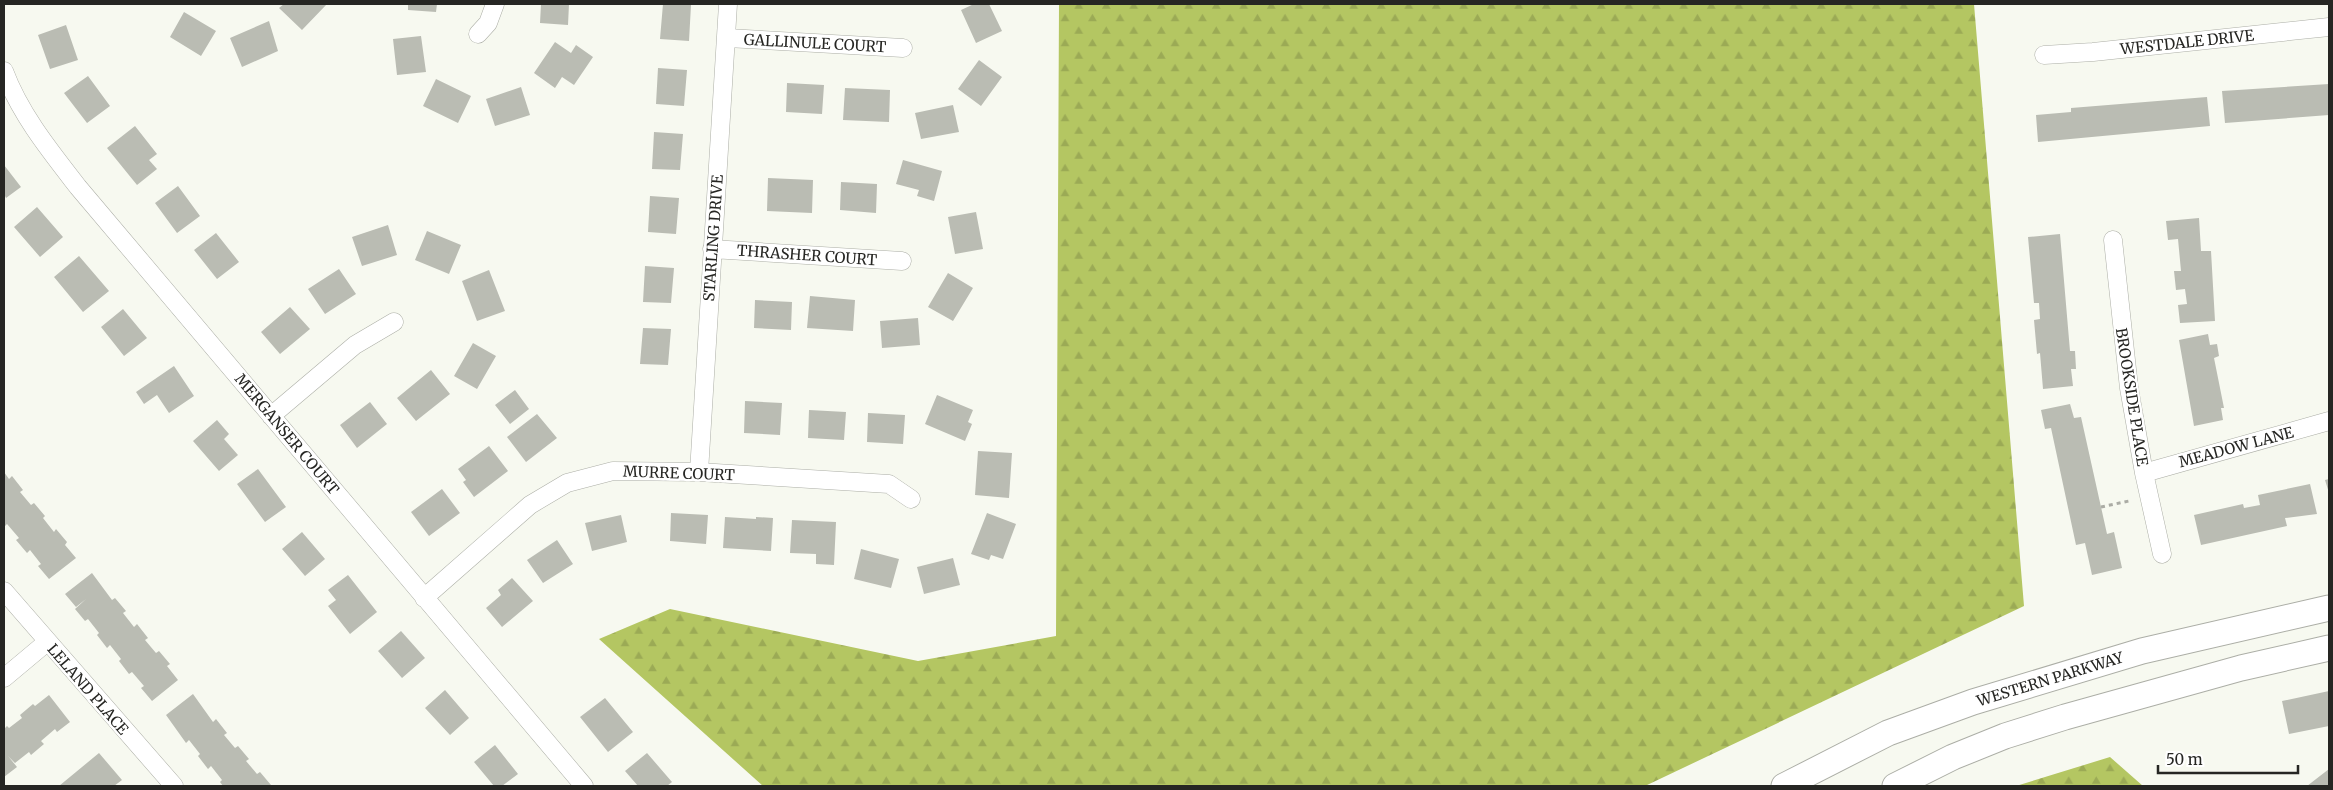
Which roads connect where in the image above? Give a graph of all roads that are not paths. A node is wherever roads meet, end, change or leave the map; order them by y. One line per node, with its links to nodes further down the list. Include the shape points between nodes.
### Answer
1 (495, 4): 4 (street, via 488,23)
2 (728, 4): 5 (street, STARLING DRIVE)
3 (2329, 27): 7 (street, WESTDALE DRIVE)
4 (478, 34)
5 (727, 38): 6 (street, GALLINULE COURT); 10 (street, STARLING DRIVE)
6 (903, 48)
7 (2044, 55)
8 (4, 71): 13 (street, MERGANSER COURT, via 45,144 78,187)
9 (2112, 240): 16 (street, BROOKSIDE PLACE, via 2129,388)
10 (712, 249): 11 (street, THRASHER COURT); 15 (street, STARLING DRIVE)
11 (902, 261)
12 (394, 322): 13 (street, via 355,345)
13 (272, 416): 20 (street, MERGANSER COURT)
14 (2329, 421): 16 (street, MEADOW LANE)
15 (699, 472): 17 (street, MURRE COURT, via 888,484); 20 (street, MURRE COURT, via 613,471 567,483 530,505)
16 (2144, 473): 18 (street, BROOKSIDE PLACE)
17 (910, 499)
18 (2162, 554)
19 (4, 591): 22 (street, LELAND PLACE)
20 (424, 598): 26 (street, MERGANSER COURT)
21 (2329, 608): 27 (main road, WESTERN PARKWAY, via 2142,651 1973,702 1888,733)
22 (47, 642): 24 (street); 25 (street, LELAND PLACE)
23 (2329, 648): 28 (main road, via 2241,668 2005,736)
24 (4, 678)
25 (172, 786)
26 (584, 786)
27 (1784, 786)
28 (1896, 786)

